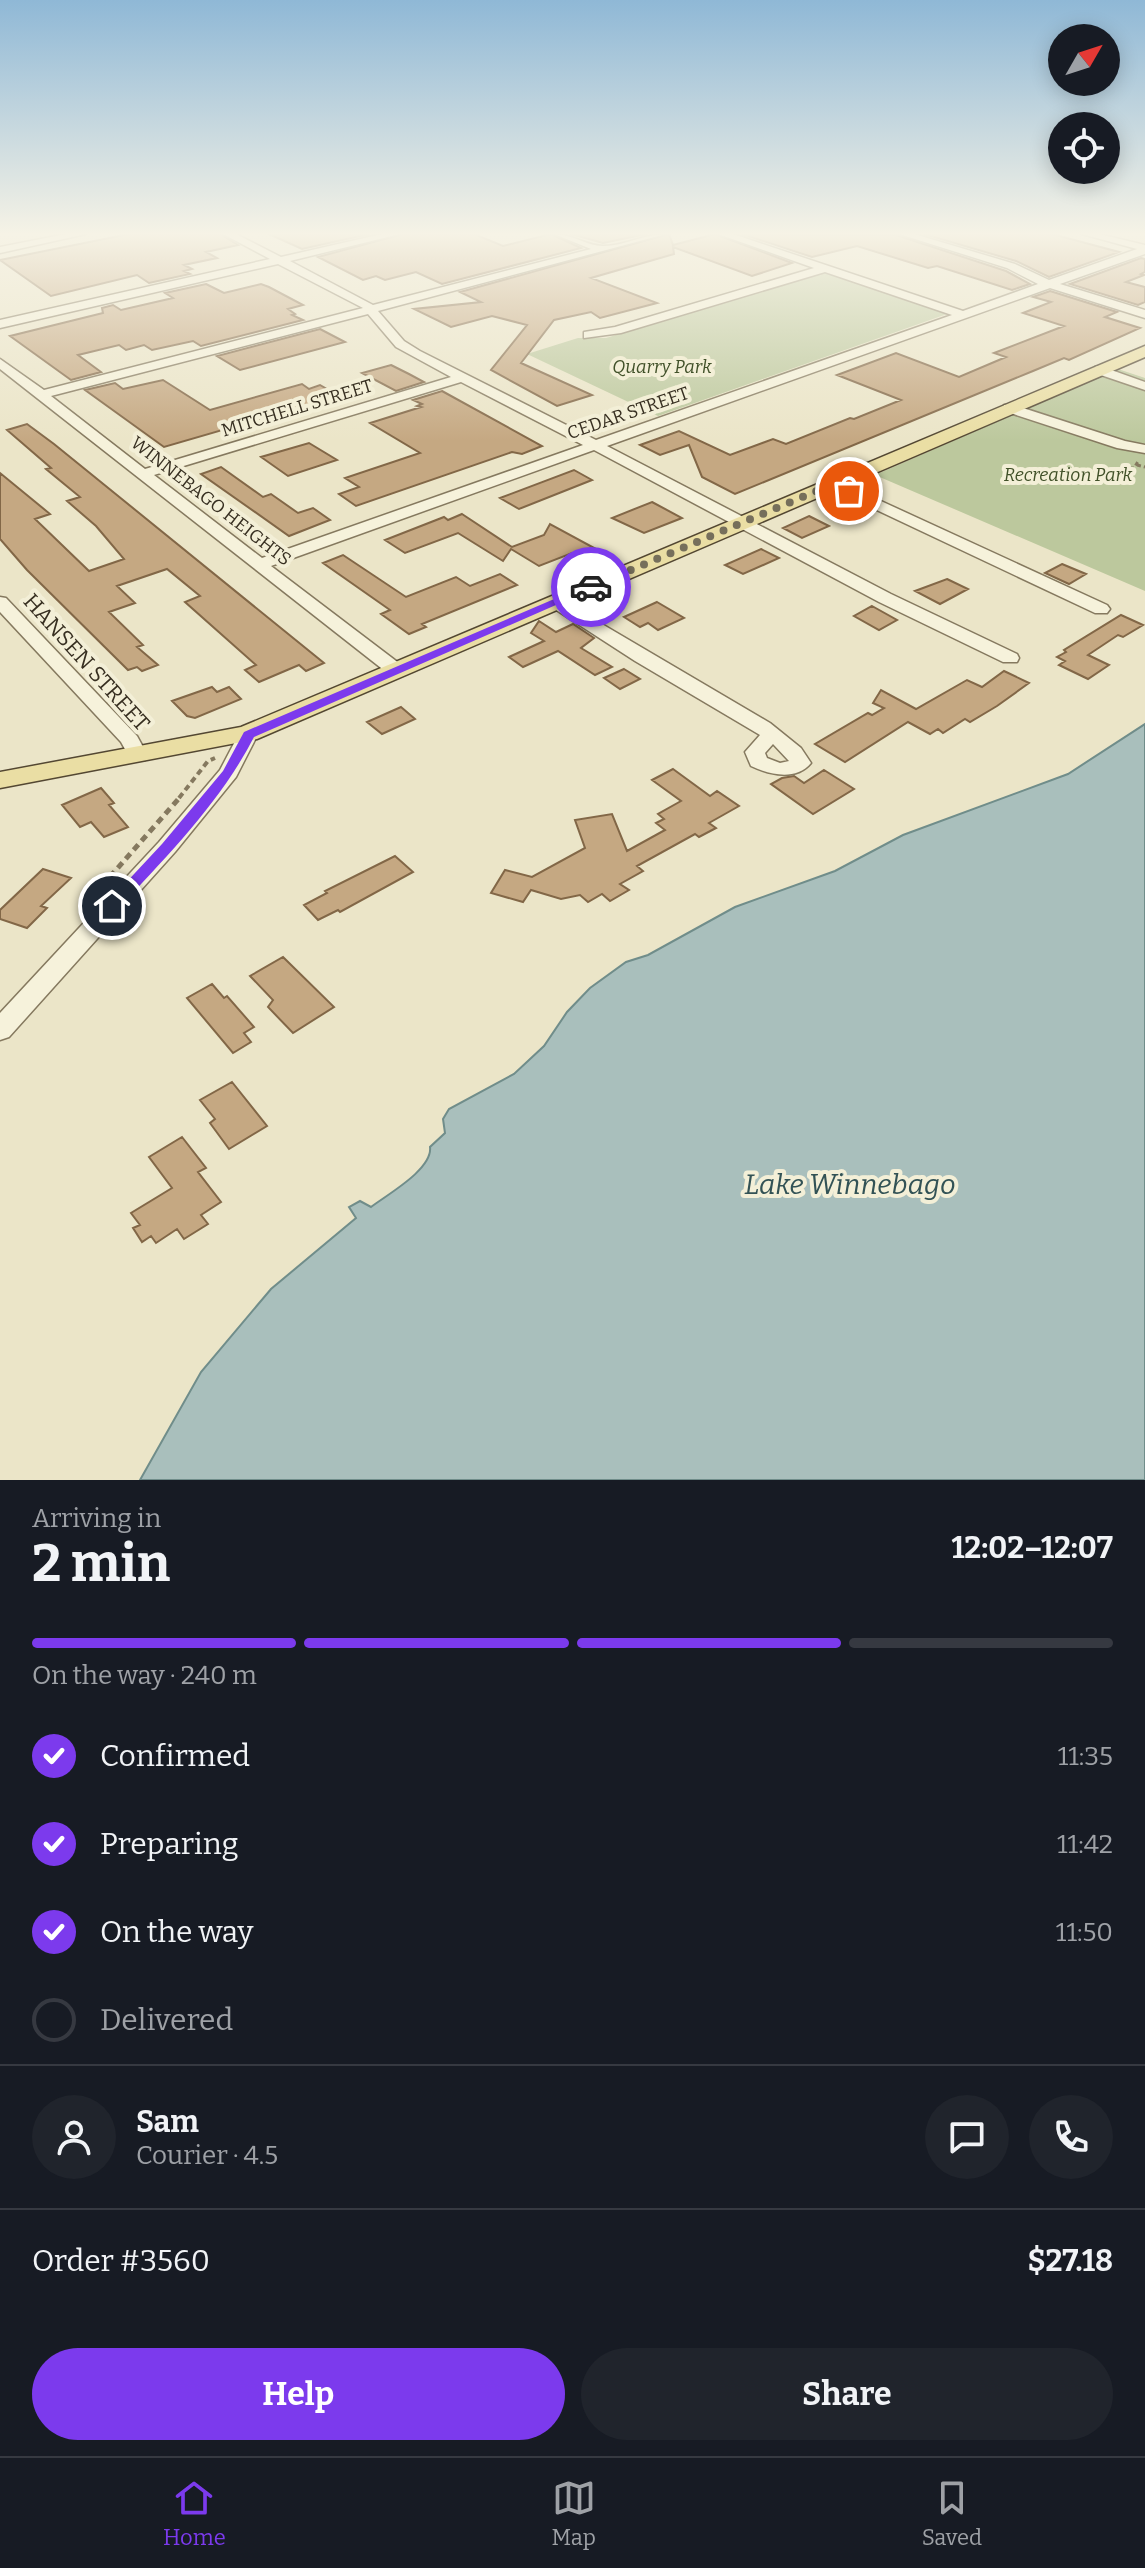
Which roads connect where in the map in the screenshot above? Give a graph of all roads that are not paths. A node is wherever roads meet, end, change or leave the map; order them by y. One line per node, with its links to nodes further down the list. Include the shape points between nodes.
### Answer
1 (91, 303): 11 (street)
2 (358, 303): 8 (street)
3 (397, 303): 8 (street)
4 (707, 303): 12 (street)
5 (929, 303): 9 (street)
6 (994, 303): 9 (street, CEDAR STREET)
7 (1110, 303): 10 (street)
8 (371, 310): 16 (street, via 405,347); 18 (street)
9 (962, 314): 20 (street, CEDAR STREET)
10 (1145, 314)
11 (0, 324)
12 (588, 335)
13 (1145, 351): 15 (main road)
14 (0, 363): 18 (street, WINNEBAGO HEIGHTS)
15 (1100, 370): 17 (street); 19 (main road)
16 (461, 378): 20 (street); 22 (street, MITCHELL STREET)
17 (1145, 386)
18 (41, 395): 22 (street, WINNEBAGO HEIGHTS)
19 (1009, 408): 21 (street); 23 (main road)
20 (593, 444): 24 (street); 25 (street, CEDAR STREET)
21 (1141, 452)
22 (143, 474): 25 (street, WINNEBAGO HEIGHTS)
23 (833, 484): 24 (main road); 28 (street)
24 (743, 522): 27 (main road); 29 (street)
25 (260, 564): 30 (street, WINNEBAGO HEIGHTS)
26 (0, 602): 33 (street, HANSEN STREET, via 130,740)
27 (556, 602): 30 (main road); 32 (street)
28 (1101, 609)
29 (1010, 658)
30 (397, 671): 31 (main road)
31 (248, 734): 33 (main road); 35 (street, via 229,772 167,847)
32 (771, 735)
33 (138, 756): 34 (main road)
34 (0, 780)
35 (0, 1030)

